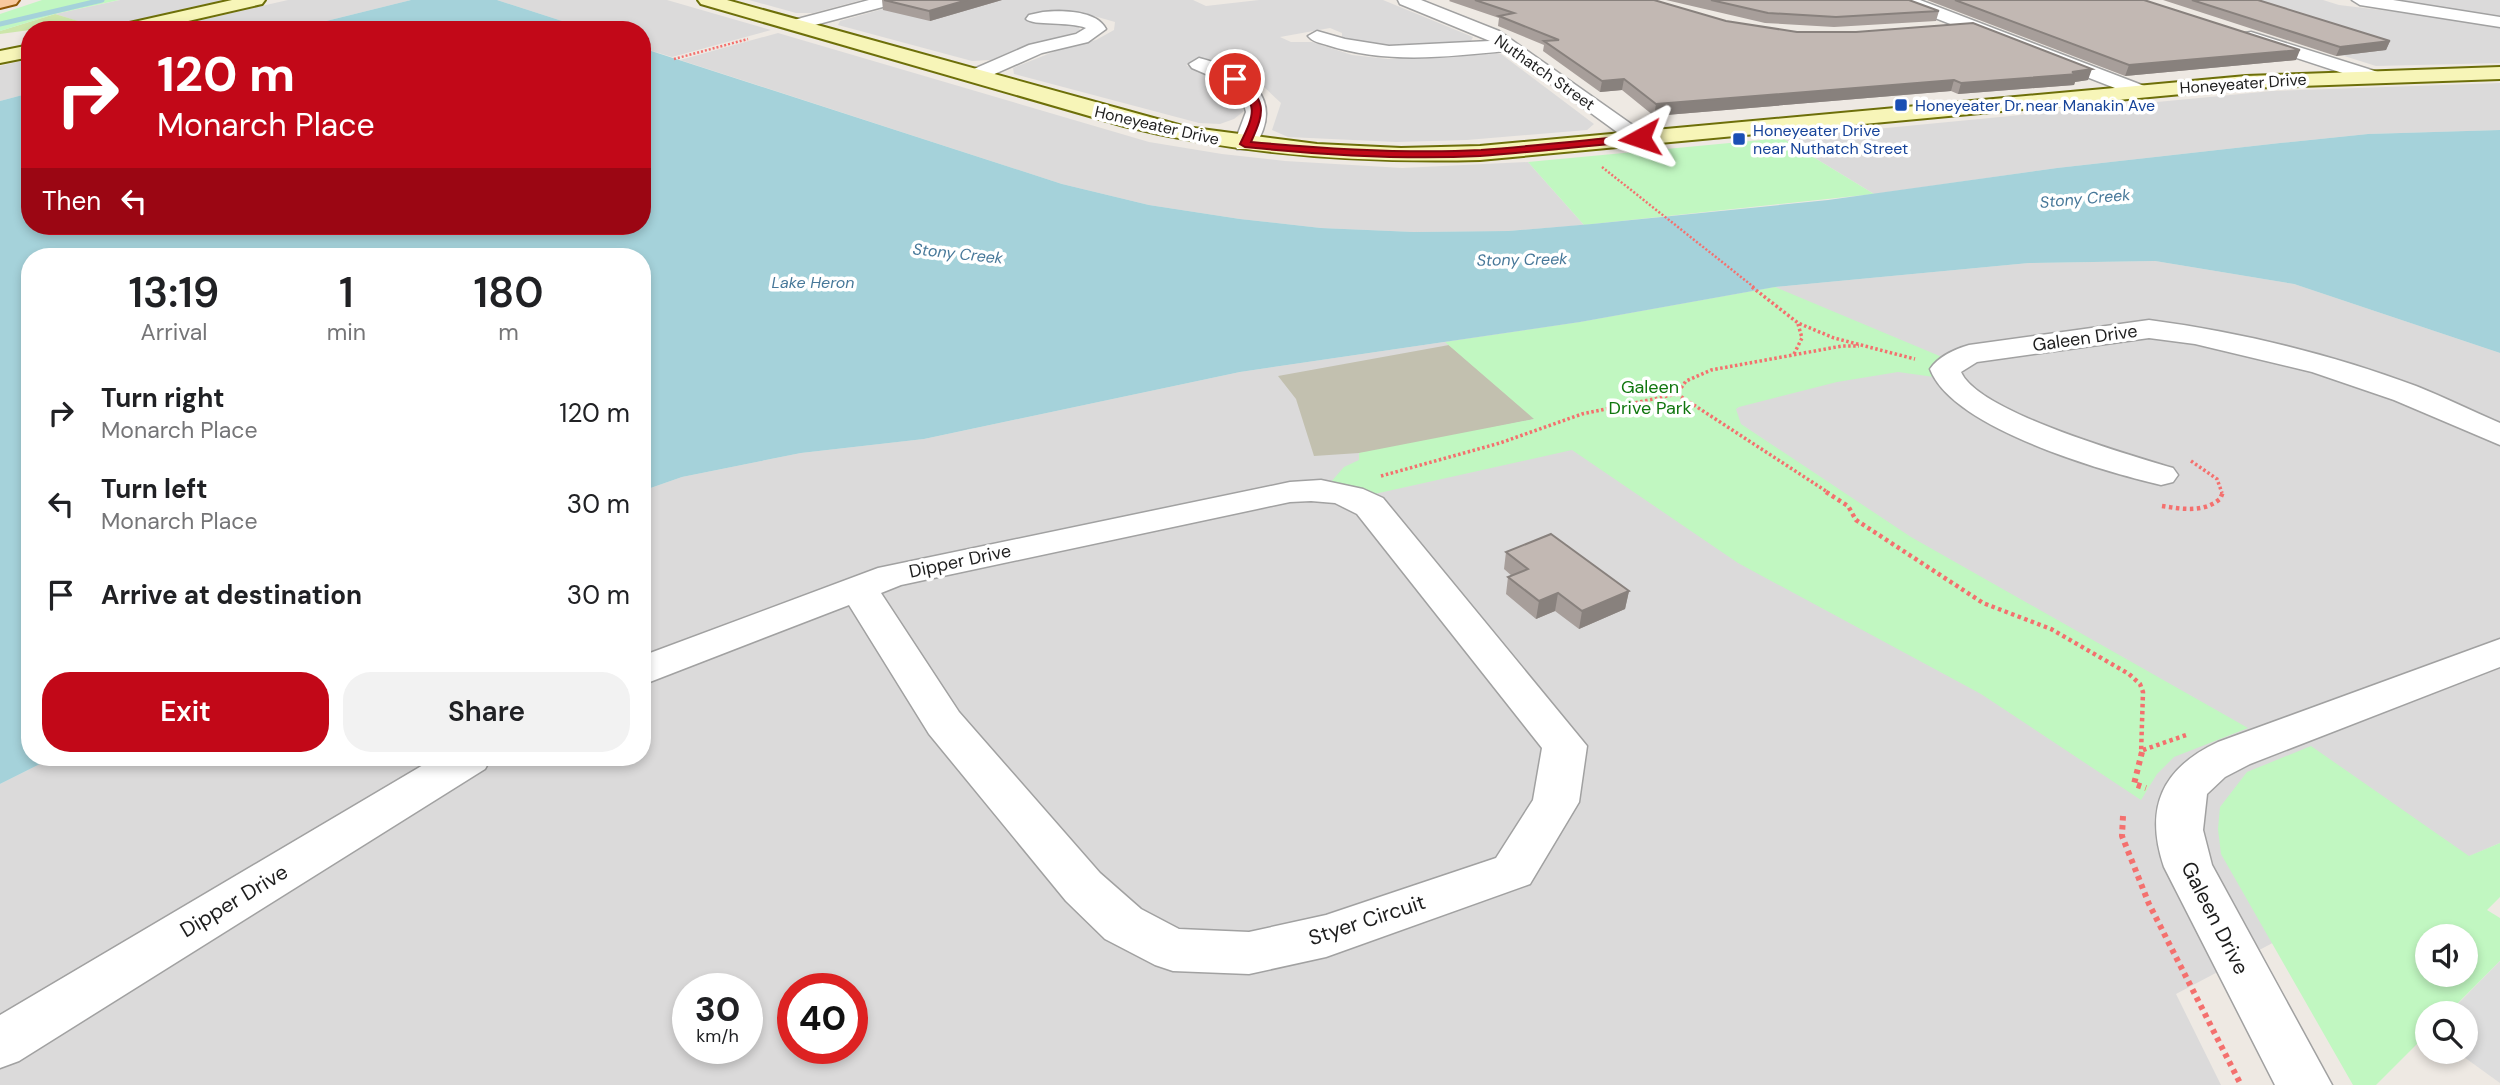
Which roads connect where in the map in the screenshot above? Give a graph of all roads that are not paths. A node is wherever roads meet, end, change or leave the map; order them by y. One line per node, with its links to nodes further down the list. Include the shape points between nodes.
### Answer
1 (10, 0): 8 (main road)
2 (256, 0): 10 (street)
3 (708, 0): 12 (street, Honeyeater Drive)
4 (888, 0): 12 (street)
5 (1406, 0): 17 (street, Nuthatch Street)
6 (1905, 0): 13 (street)
7 (2360, 0): 11 (street)
8 (0, 3)
9 (1035, 19): 22 (street, via 1071,18 1097,29)
10 (163, 21)
11 (2500, 22)
12 (796, 25): 22 (street, Honeyeater Drive)
13 (1971, 26): 14 (street); 24 (street)
14 (1936, 29)
15 (2229, 30): 23 (street)
16 (1317, 36): 17 (street, via 1381,52)
17 (1510, 45): 25 (street, Nuthatch Street)
18 (21, 53): 19 (street)
19 (0, 57)
20 (1199, 64): 26 (street, via 1235,79 1255,99 1257,119)
21 (2500, 73): 23 (street, Honeyeater Drive)
22 (974, 76): 26 (street, Honeyeater Drive, via 1149,126)
23 (2374, 77): 24 (street, Honeyeater Drive)
24 (2140, 91): 25 (street, Honeyeater Drive)
25 (1640, 138): 26 (street, Honeyeater Drive, via 1480,153 1391,155)
26 (1245, 144)
27 (2500, 435): 28 (street, Galeen Drive, via 2405,393 2322,365 2238,343 2149,329 1969,354 1945,369 1952,384 2002,417 2108,460)
28 (2157, 490)
29 (1290, 492): 30 (street, Dipper Drive, via 891,576); 30 (street, Styer Circuit, via 1322,490 1352,496 1370,506 1565,746 1556,802 1513,871 1326,936 1250,953 1173,950 1123,924 1083,887 944,723)
30 (858, 589): 32 (street, Dipper Drive)
31 (2500, 652): 35 (street, Galeen Drive, via 2240,751 2199,773 2185,793 2178,817 2188,867)
32 (651, 668)
33 (456, 766): 34 (street, Dipper Drive)
34 (0, 1044)
35 (2305, 1085)

